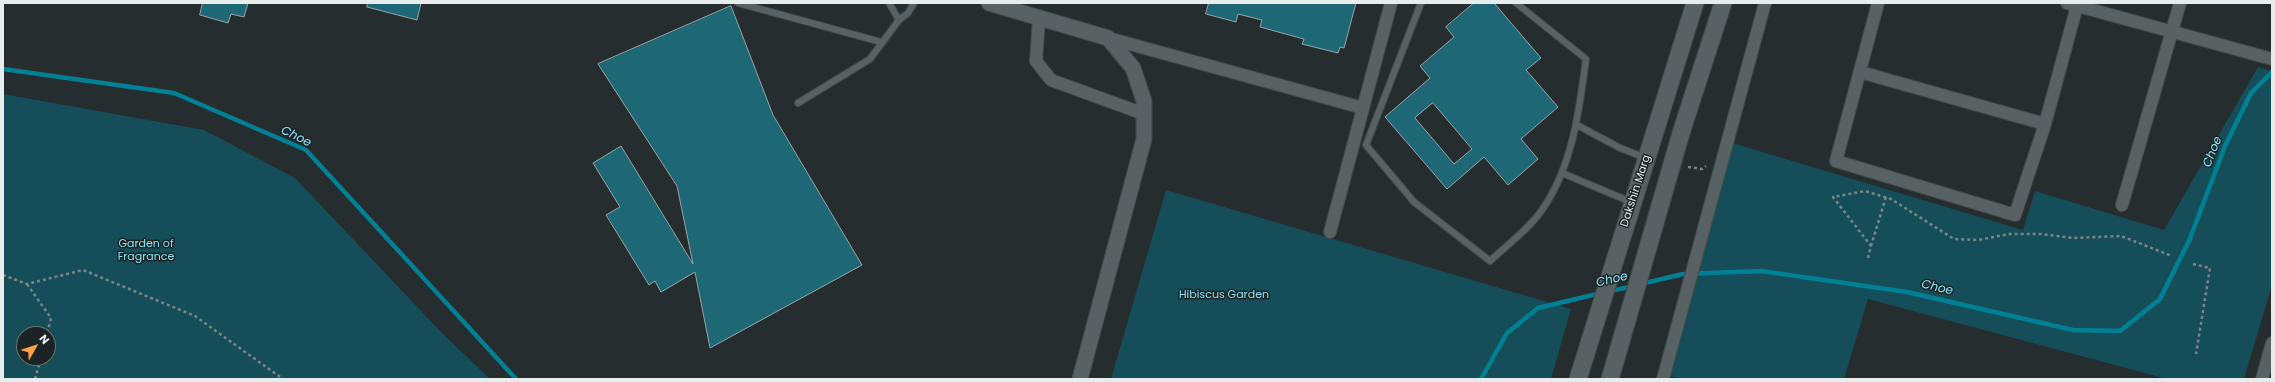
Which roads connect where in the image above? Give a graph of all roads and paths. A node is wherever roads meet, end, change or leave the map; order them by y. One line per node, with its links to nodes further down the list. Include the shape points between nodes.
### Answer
1 (738, 3): 19 (lane)
2 (889, 3): 16 (lane)
3 (914, 3): 16 (lane, via 908,13)
4 (989, 3): 14 (street)
5 (1391, 3): 23 (street)
6 (1421, 3): 30 (lane, via 1366,145 1414,202 1490,261 1542,210)
7 (1516, 3): 26 (lane, via 1586,59)
8 (1695, 3): 28 (main road, Dakshin Marg)
9 (1723, 3): 49 (main road, via 1681,133)
10 (1765, 3): 27 (street)
11 (1878, 3): 21 (street)
12 (2180, 3): 17 (street)
13 (2072, 4): 17 (street); 25 (street)
14 (1010, 6): 15 (street)
15 (1040, 18): 18 (street); 24 (street, via 1036,62 1051,80)
16 (899, 20): 19 (lane)
17 (2171, 32): 20 (street); 33 (street)
18 (1108, 38): 23 (street); 24 (street, via 1133,68 1144,101)
19 (881, 42): 22 (lane, via 870,59)
20 (2272, 60)
21 (1860, 72): 25 (street); 25 (street, via 1836,162 2015,215)
22 (798, 102)
23 (1363, 108): 34 (street)
24 (1144, 114): 47 (street, via 1144,139)
25 (2046, 124)
26 (1577, 125): 28 (lane, via 1620,148); 30 (lane)
27 (1726, 146): 29 (path, via 1716,160 1702,169); 50 (street)
28 (1646, 158): 32 (main road, Dakshin Marg)
29 (1680, 165)
30 (1562, 173): 32 (lane)
31 (1886, 197): 35 (path); 35 (path, via 1865,191 1832,197); 36 (path, via 1954,239 1978,240 2015,234 2073,238 2121,236)
32 (1632, 203): 48 (main road, Dakshin Marg)
33 (2122, 205)
34 (1330, 232)
35 (1871, 246): 37 (path)
36 (2172, 256)
37 (1868, 258)
38 (2194, 264): 43 (path, via 2210,268)
39 (3, 275): 40 (path)
40 (27, 284): 41 (path, via 51,318); 46 (path, via 84,270 195,316)
41 (49, 326)
42 (2272, 343): 51 (street)
43 (2196, 354)
44 (39, 366): 45 (path)
45 (35, 379)
46 (283, 379)
47 (1080, 379)
48 (1578, 379)
49 (1610, 379)
50 (1663, 379)
51 (2262, 379)

